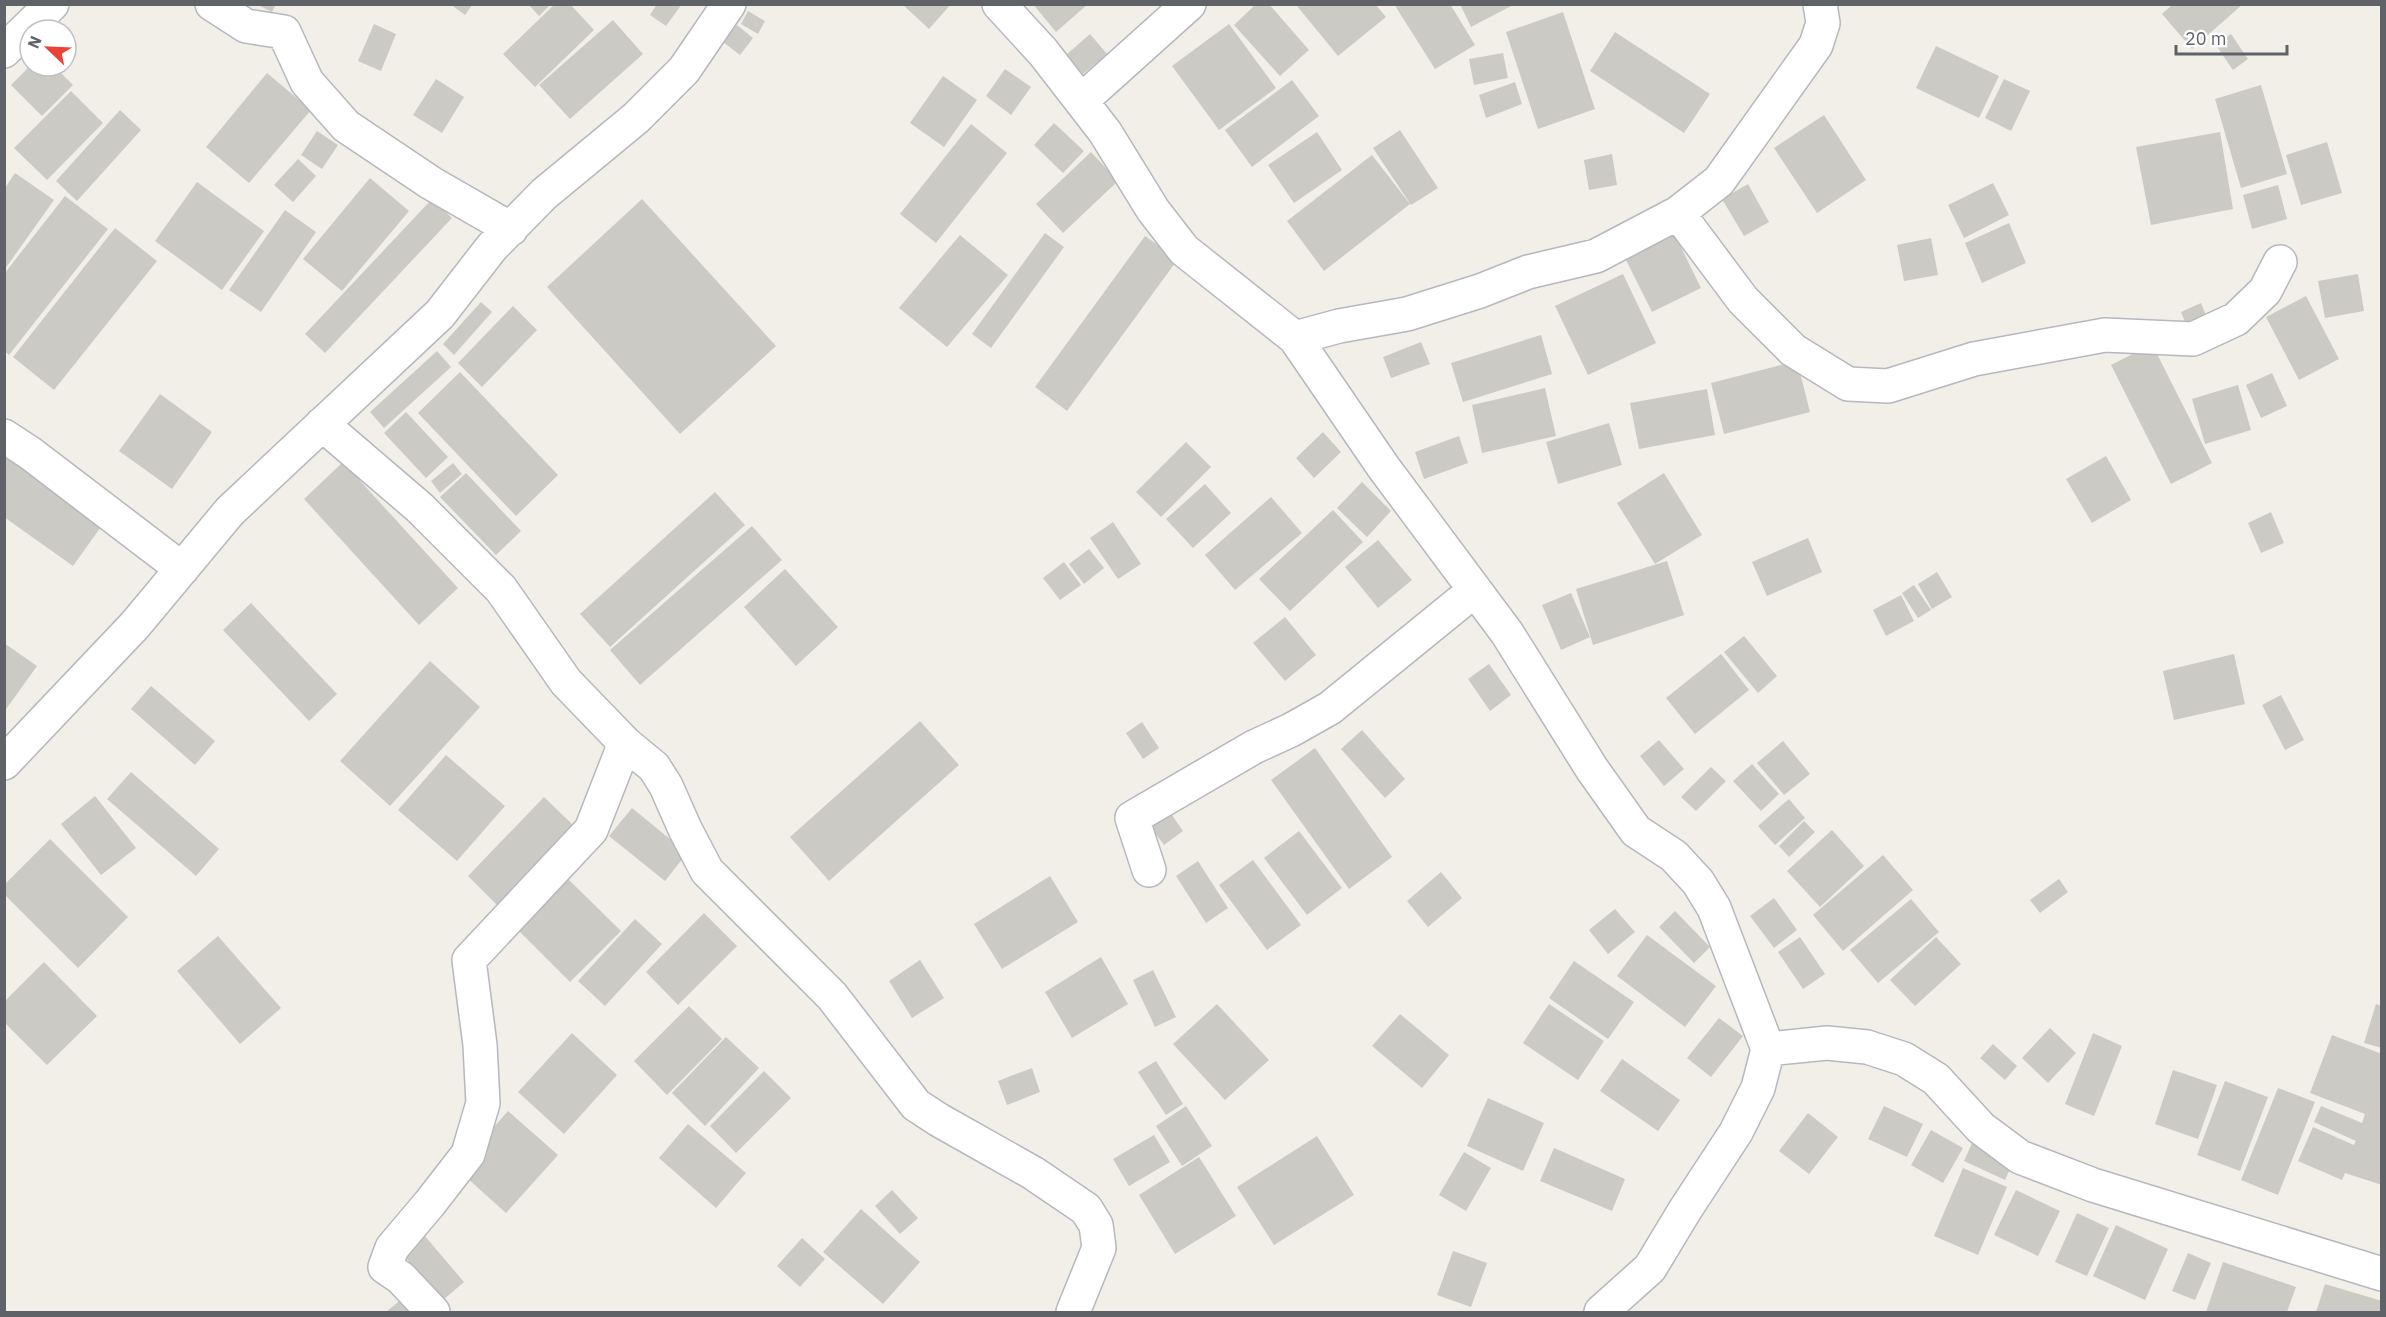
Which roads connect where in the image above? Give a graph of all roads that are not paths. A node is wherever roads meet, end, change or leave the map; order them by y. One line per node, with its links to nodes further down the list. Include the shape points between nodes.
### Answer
1 (52, 4): 7 (street)
2 (212, 4): 10 (street, via 246,26 284,32 308,82 346,126 431,183)
3 (729, 4): 10 (street, via 684,70 636,118 544,194)
4 (999, 4): 8 (street)
5 (1189, 4): 8 (street)
6 (1820, 4): 9 (street, via 1823,23 1816,45 1719,181)
7 (4, 51)
8 (1081, 101): 12 (street, via 1184,250)
9 (1678, 213): 11 (street, via 1743,300 1793,350 1848,384 1888,386 1974,359 2105,334 2193,339 2236,319 2265,291); 12 (street, via 1596,256 1528,272 1407,314)
10 (511, 229): 13 (street, via 440,314)
11 (2280, 262)
12 (1295, 338): 16 (street, via 1384,468)
13 (322, 424): 15 (street, via 230,512); 17 (street, via 420,508 501,589 566,682)
14 (4, 436): 15 (street)
15 (182, 569): 18 (street, via 135,625)
16 (1475, 590): 19 (street, via 1330,708 1132,818); 20 (street, via 1636,831 1674,856 1714,908)
17 (625, 743): 22 (street, via 591,830 470,960 483,1103 468,1154 392,1248 385,1267); 23 (street, via 654,767 707,871 832,996 916,1105 1033,1173 1086,1209 1096,1225 1099,1248)
18 (4, 763)
19 (1149, 870)
20 (1768, 1049): 21 (street, via 1827,1043 1867,1047 1904,1059 1936,1079 1981,1128 2020,1157 2093,1185); 24 (street, via 1758,1088 1736,1132 1650,1268)
21 (2382, 1274)
22 (433, 1312)
23 (1073, 1312)
24 (1601, 1312)

